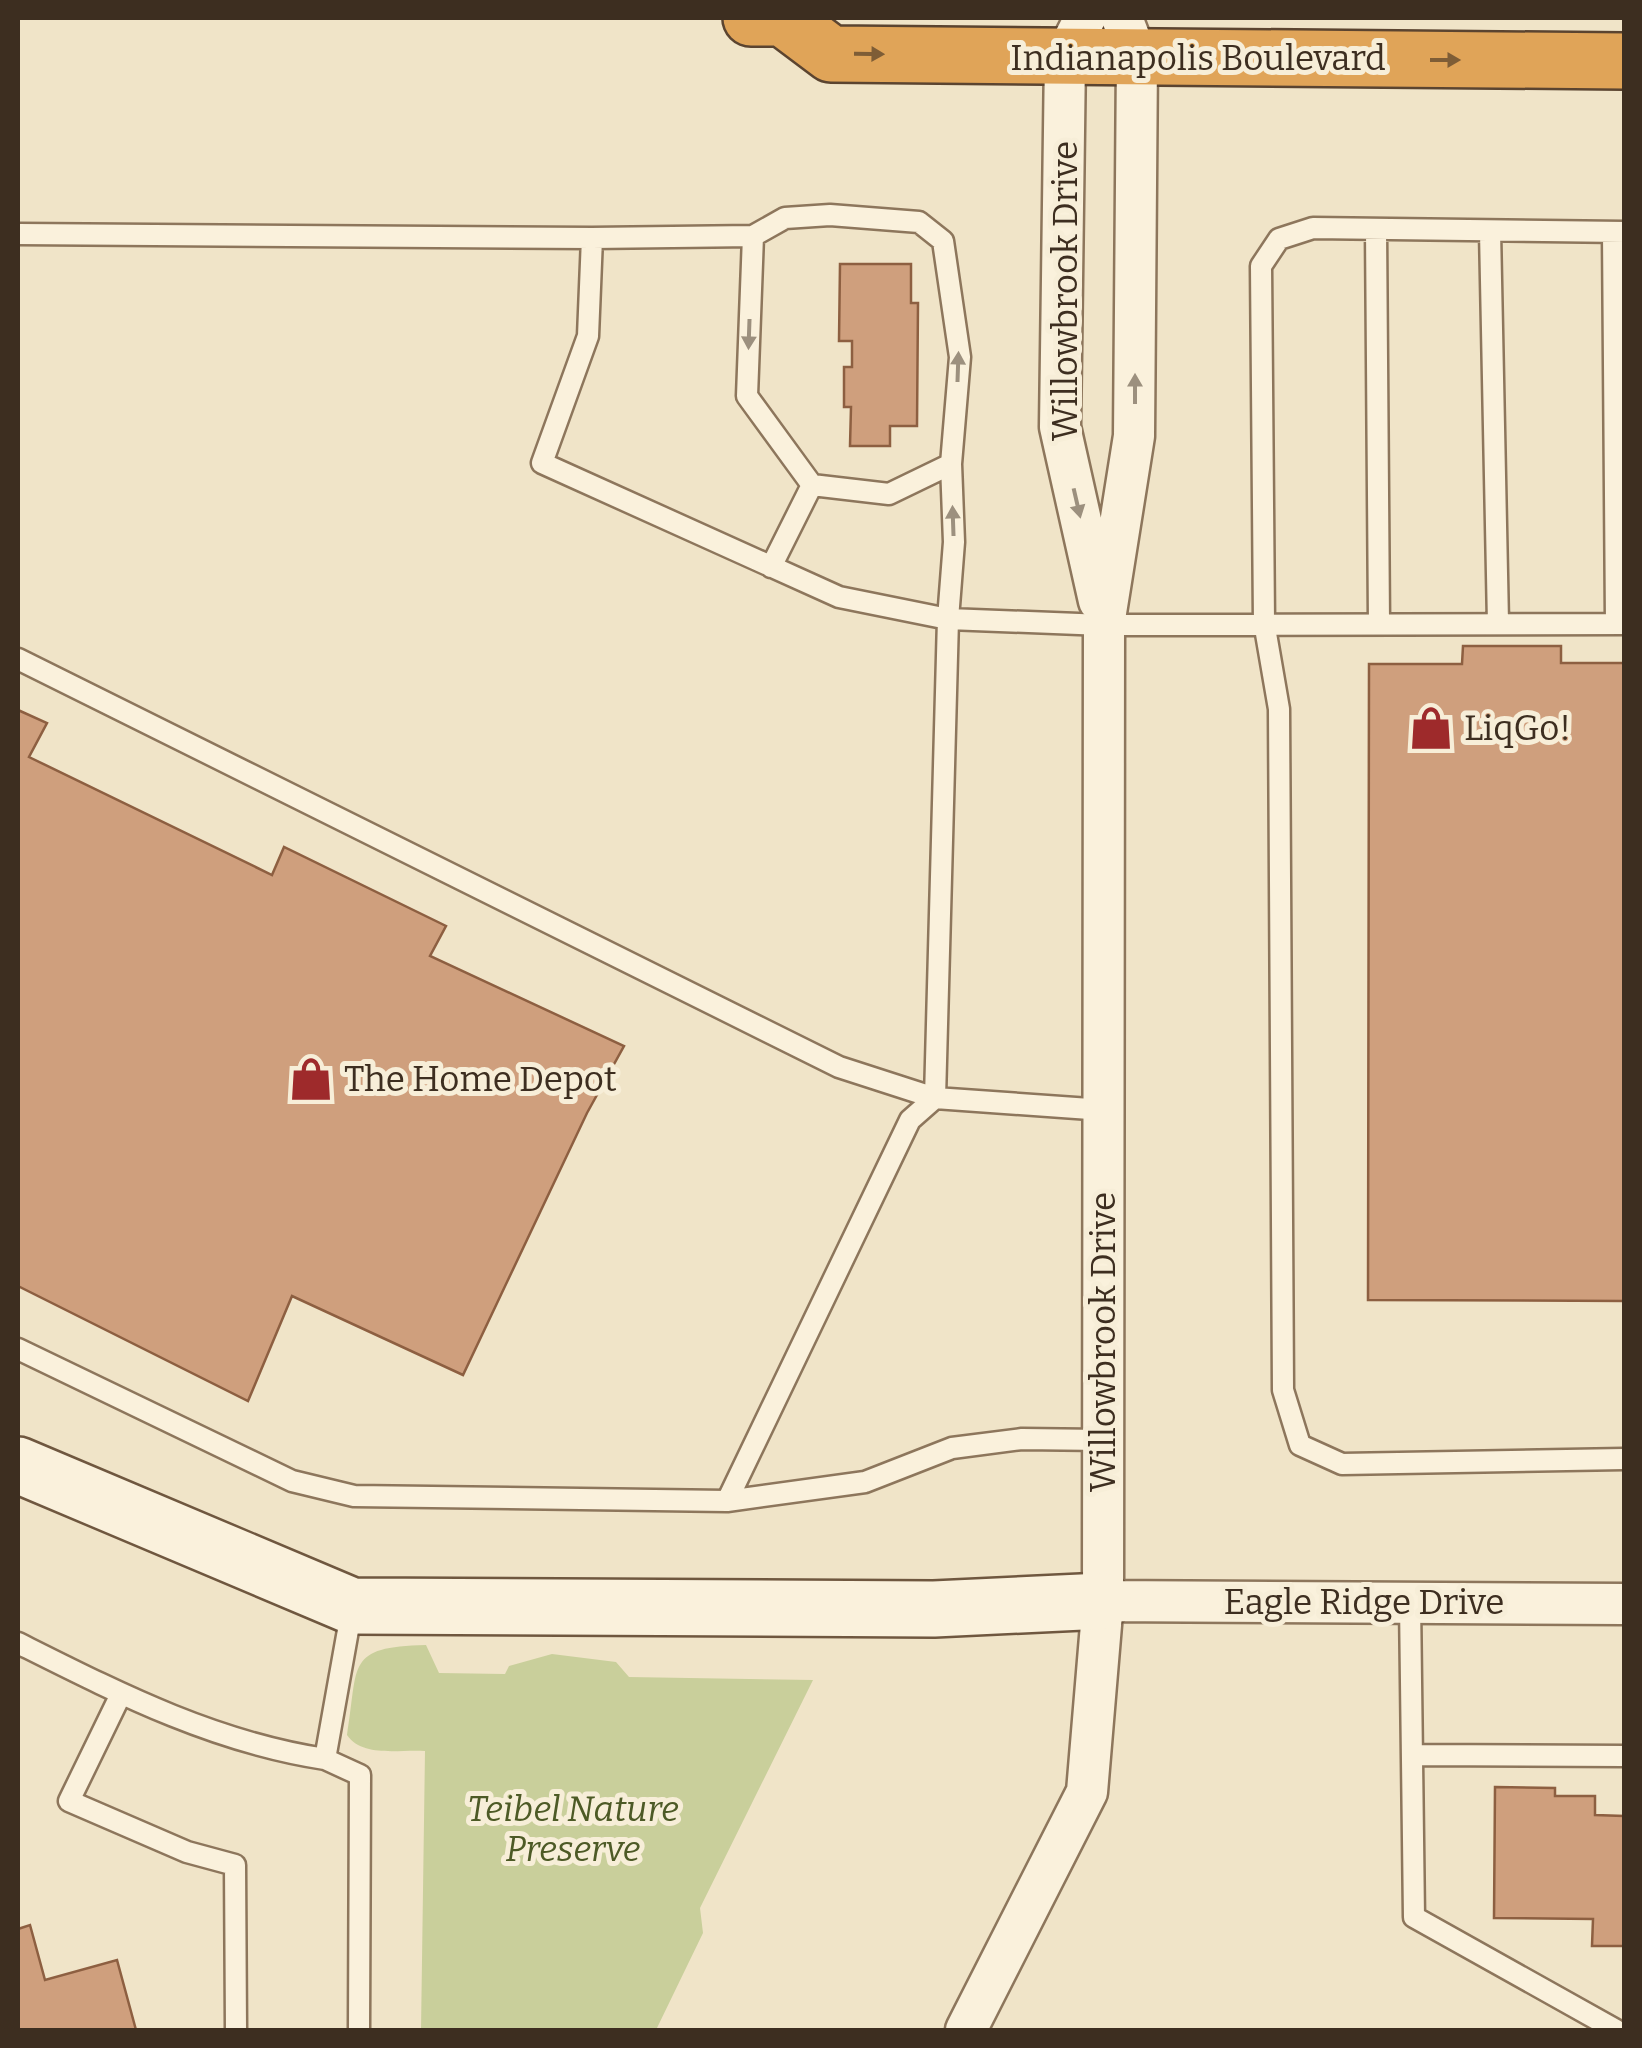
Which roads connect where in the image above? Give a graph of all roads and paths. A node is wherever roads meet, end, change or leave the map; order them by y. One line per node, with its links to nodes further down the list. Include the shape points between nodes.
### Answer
1 (751, 18): 2 (highway, Indianapolis Boulevard)
2 (783, 18): 3 (highway, Indianapolis Boulevard, one-way to 3, via 831,54)
3 (1075, 37): 4 (highway, Indianapolis Boulevard); 19 (street, Willowbrook Drive, one-way to 19, via 1060,427)
4 (1130, 38): 5 (highway, Indianapolis Boulevard, one-way to 5); 19 (street, Willowbrook Drive, one-way to 4, via 1134,436)
5 (1624, 61)
6 (1376, 229): 7 (lane); 16 (lane, via 1313,228 1279,238 1261,266); 17 (lane)
7 (1490, 231): 8 (lane); 18 (lane)
8 (1618, 232): 20 (lane)
9 (18, 234): 11 (lane)
10 (753, 236): 11 (lane); 12 (lane, one-way to 10, via 960,357 943,241 919,222 830,215 785,218); 13 (lane, one-way to 13, via 747,396)
11 (592, 238): 14 (lane, via 588,336 542,463)
12 (951, 464): 13 (lane, via 889,494); 15 (lane, one-way to 12)
13 (812, 485): 14 (lane)
14 (771, 567): 15 (lane, via 839,597)
15 (948, 619): 19 (lane); 22 (lane)
16 (1264, 622): 17 (lane); 19 (lane); 26 (lane, via 1279,708 1283,1390 1300,1445 1342,1464)
17 (1379, 622): 18 (lane)
18 (1498, 623): 20 (lane)
19 (1104, 624): 23 (street, Willowbrook Drive)
20 (1620, 624)
21 (18, 659): 22 (lane, via 839,1067)
22 (934, 1098): 23 (lane); 28 (lane, via 910,1120)
23 (1104, 1110): 25 (street, Willowbrook Drive)
24 (18, 1349): 28 (lane, via 292,1481 354,1496)
25 (1103, 1440): 28 (lane, via 952,1448 865,1482); 29 (street, Willowbrook Drive)
26 (1624, 1459)
27 (18, 1465): 32 (street)
28 (727, 1500)
29 (1103, 1601): 30 (street, Eagle Ridge Drive); 32 (street, via 934,1609); 40 (street, Willowbrook Drive, via 1087,1792)
30 (1410, 1602): 31 (street, Eagle Ridge Drive); 35 (lane)
31 (1624, 1604)
32 (352, 1606): 37 (lane)
33 (18, 1643): 34 (lane)
34 (121, 1694): 37 (lane, via 232,1740); 38 (lane, via 68,1801 187,1852 235,1865)
35 (1412, 1755): 36 (lane); 41 (lane, via 1414,1917)
36 (1624, 1756)
37 (324, 1760): 39 (lane, via 360,1775)
38 (236, 2030)
39 (359, 2030)
40 (966, 2030)
41 (1616, 2030)

